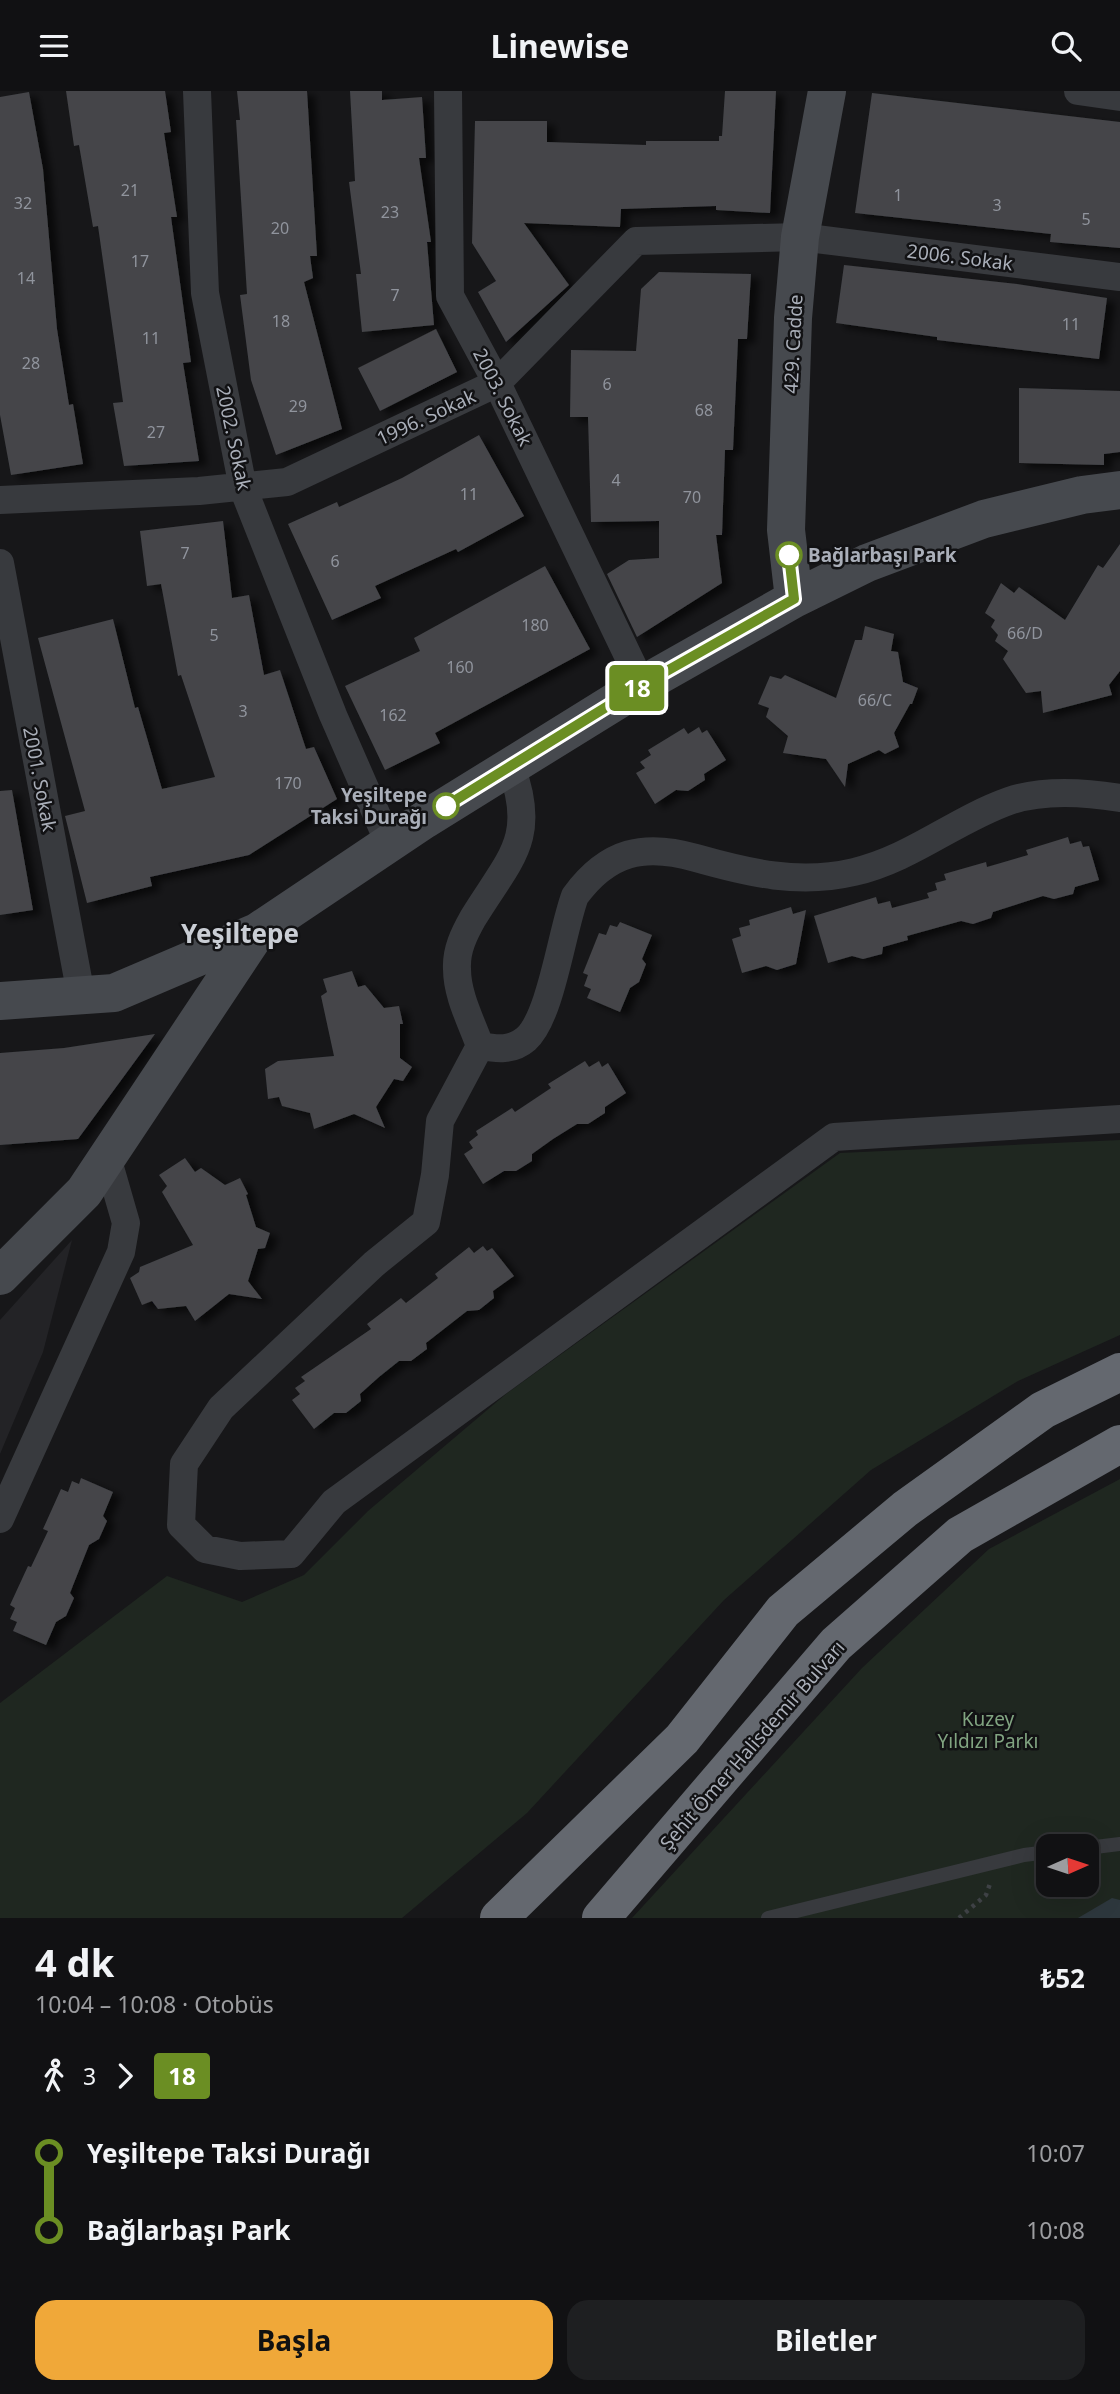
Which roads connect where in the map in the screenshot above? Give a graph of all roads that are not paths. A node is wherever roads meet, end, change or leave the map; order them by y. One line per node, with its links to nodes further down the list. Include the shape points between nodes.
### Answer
1 (197, 91): 9 (street, 2002. Sokak, via 205,293)
2 (448, 91): 8 (street, 2003. Sokak, via 450,296)
3 (827, 91): 6 (street, 429. Cadde)
4 (1078, 91): 5 (street)
5 (1120, 97)
6 (800, 237): 7 (street, 2006. Sokak); 8 (street, 1996. Sokak, via 636,241); 13 (street, 429. Cadde, via 786,530)
7 (1120, 277)
8 (497, 383): 9 (street, 1996. Sokak, via 287,482); 14 (street, 2003. Sokak)
9 (243, 488): 11 (street, 1996. Sokak); 17 (street, 2002. Sokak)
10 (1120, 490): 13 (street, via 1036,505 971,524 867,563)
11 (0, 500)
12 (0, 563): 19 (street, 2001. Sokak)
13 (794, 599): 14 (street)
14 (642, 685): 15 (street)
15 (511, 767): 17 (street); 21 (street, via 520,791 522,832 517,849 464,933 457,967 458,984)
16 (1120, 799): 21 (street, via 1065,793 1009,801 883,864 830,876 752,874 656,850 619,857 589,877 575,896 534,1030 512,1047 498,1050)
17 (388, 843): 18 (street)
18 (257, 932): 19 (street, via 114,993); 23 (street)
19 (81, 995): 20 (street)
20 (0, 1001)
21 (480, 1045): 22 (street, via 439,1121 426,1222 374,1264 221,1408 184,1464 181,1525 205,1549 240,1556 291,1554 334,1502 834,1137)
22 (1120, 1119)
23 (107, 1157): 24 (street, via 84,1192); 27 (street, via 126,1223 121,1252)
24 (0, 1276)
25 (1120, 1372): 29 (highway, via 1022,1425 905,1509 783,1611 682,1739)
26 (1120, 1444): 30 (highway, Şehit Ömer Halisdemir Bulvarı, via 960,1535 836,1644)
27 (0, 1519)
28 (1036, 1854): 31 (lane)
29 (499, 1918)
30 (601, 1918)
31 (768, 1918)

